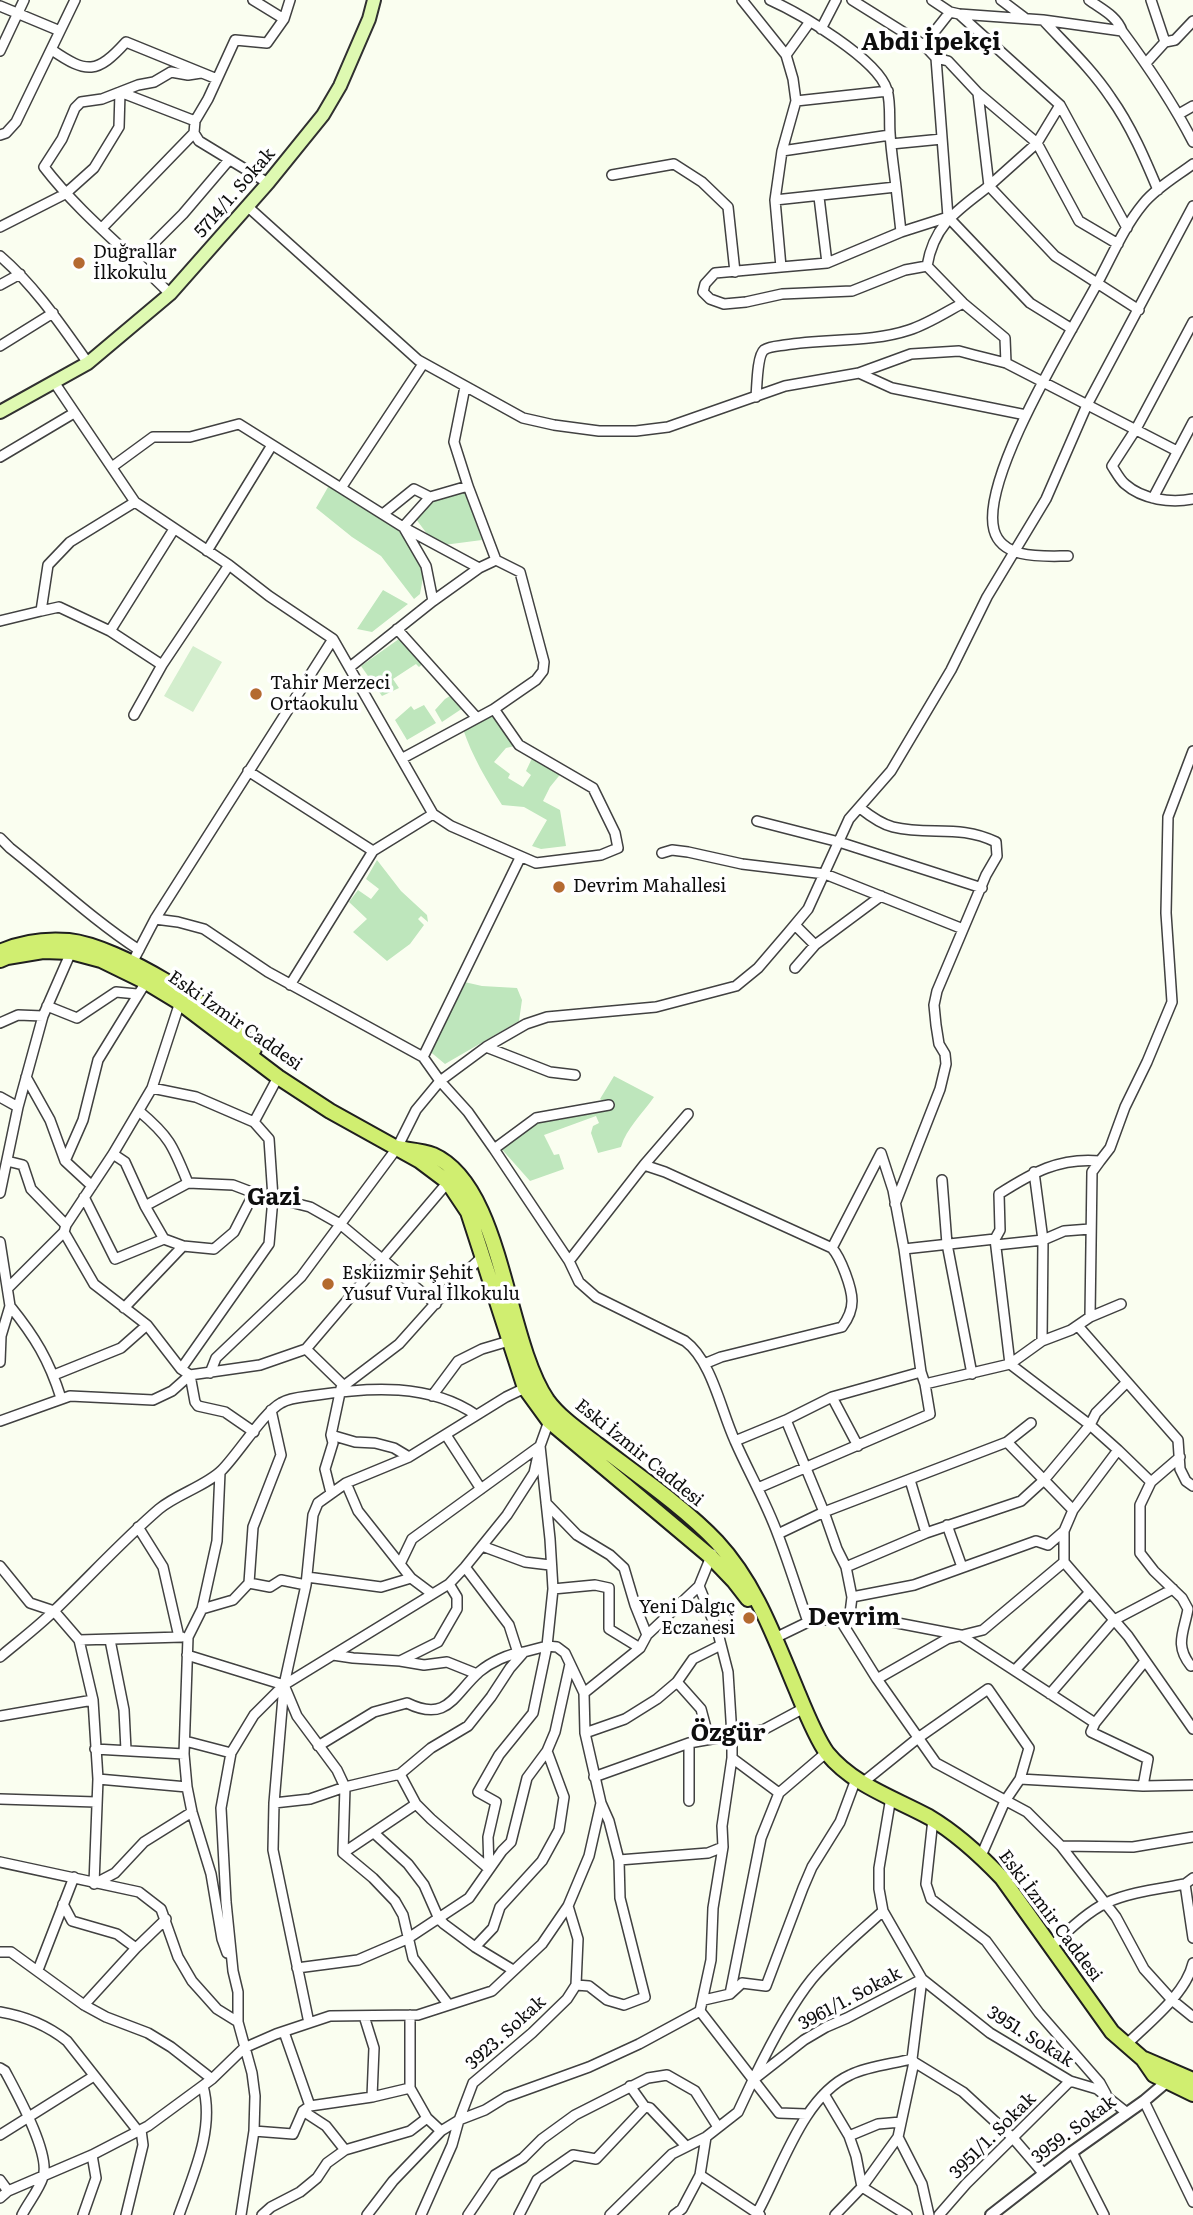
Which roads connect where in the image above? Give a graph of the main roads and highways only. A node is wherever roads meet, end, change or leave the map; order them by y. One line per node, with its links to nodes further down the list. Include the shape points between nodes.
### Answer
1 (374, 0): 2 (main road, 5714/1. Sokak, via 340,86 323,115 170,294 88,363)
2 (0, 412)
3 (0, 951): 5 (main road, via 17,944 70,941 94,946)
4 (0, 960): 5 (main road, Eski İzmir Caddesi, via 43,951 71,952)
5 (130, 968): 6 (main road); 6 (main road, Eski İzmir Caddesi, via 141,988)
6 (181, 997): 7 (main road, Eski İzmir Caddesi, via 278,1077)
7 (397, 1148): 8 (main road, Eski İzmir Caddesi, via 448,1182 468,1212 525,1388 549,1421 711,1557); 8 (main road, Eski İzmir Caddesi, via 433,1155 455,1170 471,1190 482,1211 526,1356 549,1403 717,1542 743,1575)
8 (766, 1619): 9 (main road, Eski İzmir Caddesi, via 827,1752 858,1782 933,1819 981,1856 1002,1878 1112,2032 1154,2075)
9 (1171, 2077): 10 (main road, Eski İzmir Caddesi); 11 (main road, Eski İzmir Caddesi)
10 (1193, 2080)
11 (1193, 2094)

